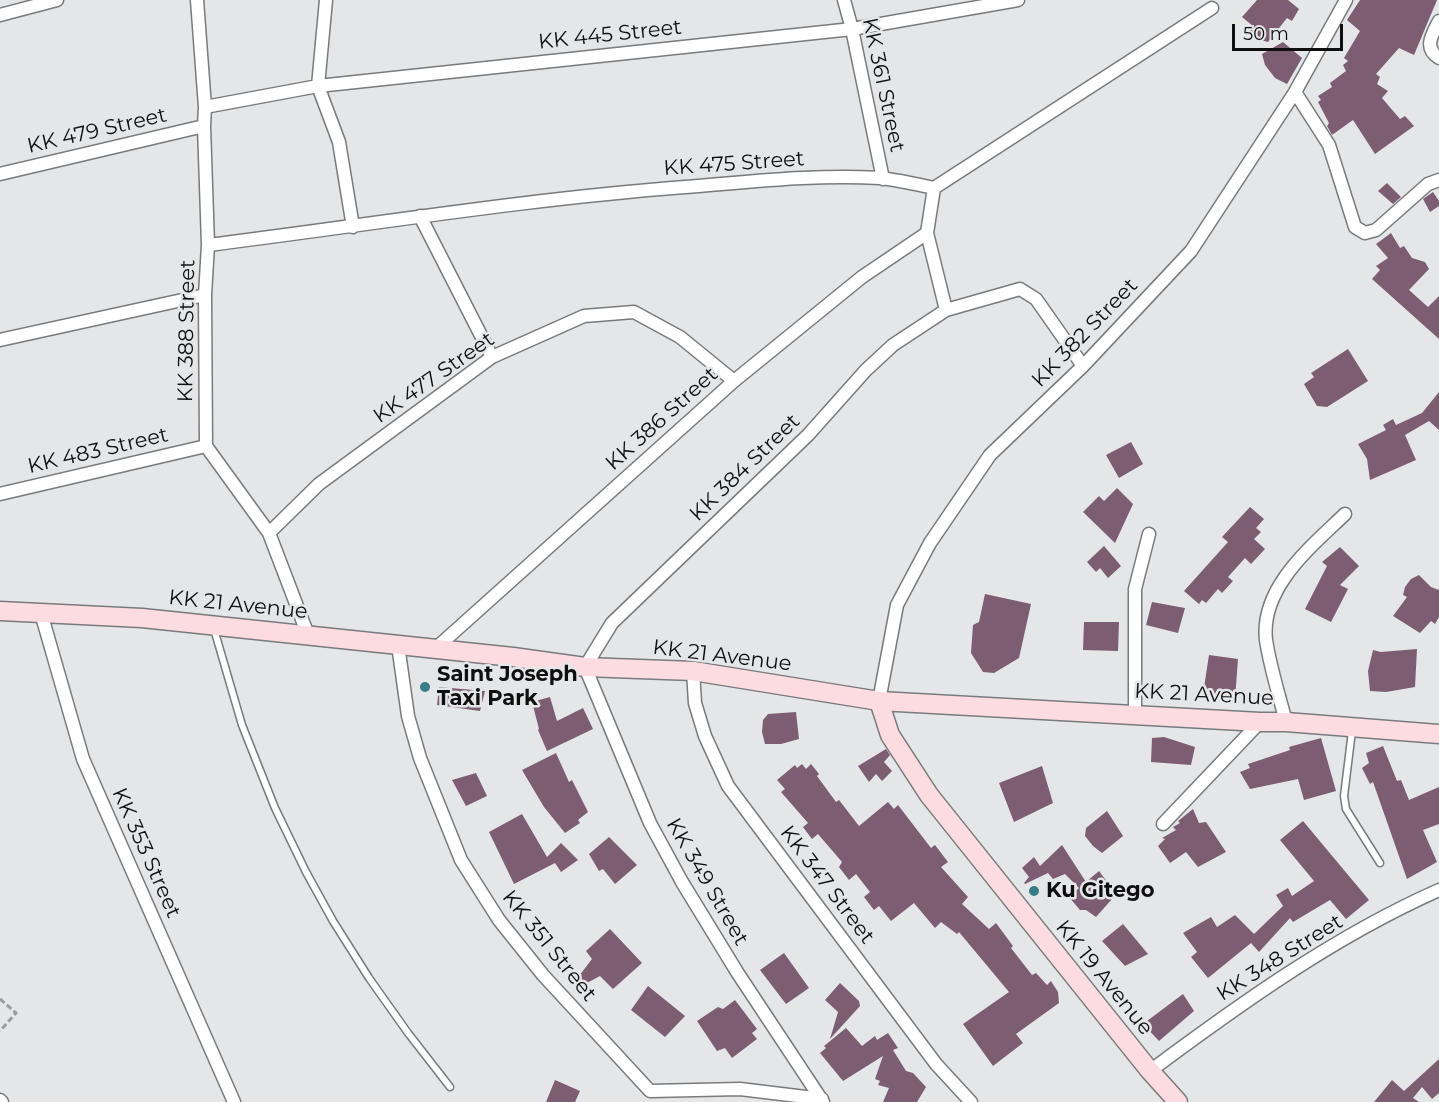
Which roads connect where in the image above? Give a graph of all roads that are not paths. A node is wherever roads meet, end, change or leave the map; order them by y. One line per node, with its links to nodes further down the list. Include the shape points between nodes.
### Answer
1 (57, 0): 8 (street)
2 (197, 0): 14 (street, KK 388 Street)
3 (326, 0): 12 (street)
4 (844, 0): 10 (street, KK 361 Street)
5 (1018, 0): 10 (street, KK 445 Street)
6 (1346, 0): 13 (street, KK 382 Street)
7 (1212, 8): 19 (street)
8 (0, 15)
9 (1439, 21): 11 (street, via 1429,48)
10 (852, 29): 12 (street, KK 445 Street); 17 (street, KK 361 Street)
11 (1439, 58)
12 (318, 86): 14 (street, KK 445 Street); 21 (street, via 339,142)
13 (1295, 92): 18 (street, via 1329,146 1355,227 1365,233 1376,230 1428,184); 28 (street, KK 382 Street, via 1191,251)
14 (205, 106): 15 (street, KK 388 Street)
15 (204, 126): 16 (street, KK 479 Street); 23 (street, KK 388 Street)
16 (0, 174)
17 (883, 178): 19 (street, KK 475 Street); 20 (street, KK 475 Street, via 822,176 624,192)
18 (1439, 180)
19 (934, 188): 22 (street)
20 (420, 216): 21 (street, KK 475 Street); 27 (street)
21 (353, 227): 23 (street, KK 475 Street)
22 (927, 233): 25 (street); 29 (street, KK 386 Street, via 862,277)
23 (208, 245): 24 (street, KK 388 Street)
24 (205, 296): 26 (street); 30 (street, KK 388 Street)
25 (946, 310): 28 (street, via 1020,289 1036,299); 41 (street, KK 384 Street, via 893,345 866,370 808,435 612,622)
26 (0, 340)
27 (492, 357): 29 (street, KK 477 Street, via 584,316 634,312 680,337); 33 (street, KK 477 Street, via 319,484)
28 (1083, 366): 43 (street, KK 382 Street, via 990,455 930,543 897,605)
29 (734, 381): 40 (street, KK 386 Street)
30 (206, 447): 31 (street, KK 483 Street); 33 (street)
31 (0, 494)
32 (1345, 514): 46 (street, via 1287,573 1269,612 1266,638)
33 (269, 533): 38 (street)
34 (1149, 534): 44 (street, via 1135,589)
35 (0, 611): 36 (main road, KK 21 Avenue)
36 (41, 613): 37 (main road, KK 21 Avenue); 56 (street, KK 353 Street, via 83,759)
37 (213, 625): 38 (main road, KK 21 Avenue); 53 (lane, via 242,725 306,872 369,978)
38 (308, 635): 39 (main road, KK 21 Avenue)
39 (398, 645): 40 (main road, KK 21 Avenue); 54 (street, KK 351 Street, via 408,716 420,758 461,860 499,920)
40 (435, 649): 41 (main road, KK 21 Avenue)
41 (585, 667): 42 (main road, KK 21 Avenue); 55 (street, KK 349 Street, via 650,823 682,882)
42 (693, 671): 43 (main road, KK 21 Avenue); 57 (street, KK 347 Street, via 695,703 705,736 728,786 936,1064)
43 (879, 701): 44 (main road, KK 21 Avenue); 52 (main road, KK 19 Avenue, via 890,735 928,795)
44 (1135, 715): 45 (main road, KK 21 Avenue)
45 (1260, 722): 46 (main road, KK 21 Avenue); 49 (street)
46 (1286, 722): 47 (main road, KK 21 Avenue)
47 (1352, 727): 48 (main road, KK 21 Avenue); 50 (lane, via 1346,809)
48 (1439, 734)
49 (1163, 824)
50 (1380, 863)
51 (1439, 890): 52 (street, KK 348 Street, via 1393,911 1320,955 1231,1011)
52 (1150, 1071): 58 (main road, KK 19 Avenue)
53 (450, 1087)
54 (648, 1096): 55 (street, KK 351 Street, via 740,1089)
55 (822, 1101)
56 (234, 1102)
57 (971, 1102)
58 (1178, 1102)

